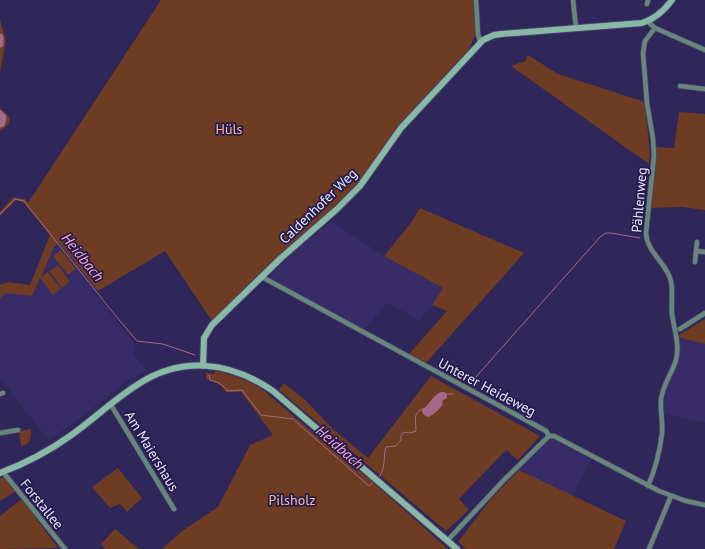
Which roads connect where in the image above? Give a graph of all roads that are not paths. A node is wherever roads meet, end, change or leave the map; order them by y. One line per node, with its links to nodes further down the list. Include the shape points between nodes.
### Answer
1 (476, 0): 7 (street)
2 (573, 0): 5 (street)
3 (672, 0): 4 (main road, via 662,12)
4 (648, 22): 5 (main road, Caldenhofer Weg); 6 (street)
5 (576, 28): 7 (main road, Caldenhofer Weg, via 494,35)
6 (655, 28): 8 (street); 24 (street, Pählenweg, via 645,42 643,53 654,156 646,241 671,281 672,315 677,346 676,359 661,399 662,432)
7 (480, 42): 15 (main road, Caldenhofer Weg, via 401,128 360,186)
8 (705, 50)
9 (680, 86): 10 (street)
10 (705, 89)
11 (697, 242): 12 (street)
12 (696, 251): 13 (street); 14 (street)
13 (705, 252)
14 (695, 262)
15 (262, 277): 18 (main road, Caldenhofer Weg, via 209,329 204,338); 22 (street, Unterer Heideweg, via 546,431)
16 (705, 313): 17 (street)
17 (680, 329)
18 (203, 366): 19 (main road, via 177,368 154,375 136,385); 28 (main road, via 229,369 247,375 273,391)
19 (111, 405): 23 (main road, via 56,445); 27 (street, Am Maiershaus)
20 (18, 430): 21 (street)
21 (0, 433)
22 (549, 436): 24 (street, Unterer Heideweg, via 554,436); 28 (street)
23 (2, 472): 29 (street, Forstallee)
24 (648, 486): 25 (street, Unterer Heideweg)
25 (671, 496): 26 (street, Unterer Heideweg); 31 (street)
26 (705, 505)
27 (174, 509)
28 (447, 541): 30 (main road)
29 (65, 549)
30 (457, 549)
31 (649, 549)

